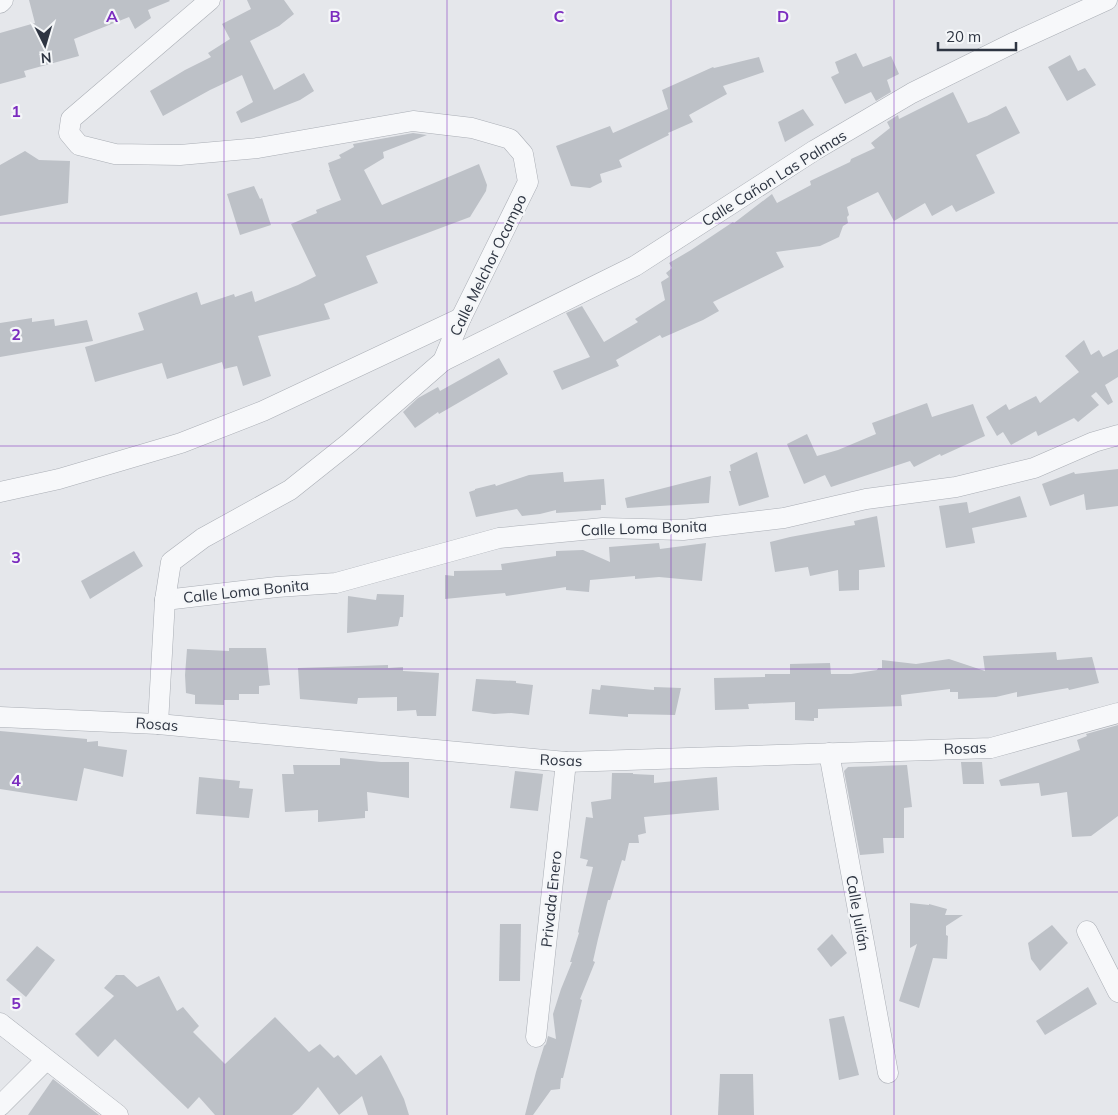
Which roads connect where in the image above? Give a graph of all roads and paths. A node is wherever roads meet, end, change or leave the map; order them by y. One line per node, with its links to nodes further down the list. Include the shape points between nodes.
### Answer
1 (3, 0): 4 (street)
2 (210, 0): 5 (street, Calle Melchor Ocampo, via 72,119 69,133 79,145 115,154 180,155 258,148 412,121 472,128 510,139 523,154 528,182)
3 (1107, 0): 6 (street, Calle Cañon Las Palmas, via 912,93 815,150 635,266)
4 (0, 2)
5 (461, 318): 6 (street, Calle Melchor Ocampo); 8 (street, via 263,411 181,443 59,479)
6 (443, 361): 9 (street, Calle Melchor Ocampo, via 290,490 203,538 171,562)
7 (1118, 435): 9 (street, Calle Loma Bonita, via 1034,468 956,487 866,499 784,518 683,530 603,528 499,538 336,583)
8 (0, 492)
9 (165, 600): 12 (street, Calle Melchor Ocampo)
10 (1118, 713): 13 (street, Rosas, via 991,748)
11 (0, 717): 12 (street, Rosas)
12 (158, 724): 14 (street, Rosas)
13 (829, 753): 14 (street, Rosas); 20 (street, Calle Julián)
14 (566, 762): 18 (street, Privada Enero)
15 (1087, 931): 16 (street)
16 (1118, 992)
17 (0, 1023): 19 (street)
18 (536, 1037)
19 (46, 1060): 21 (street); 22 (street)
20 (888, 1073)
21 (0, 1106)
22 (118, 1115)

